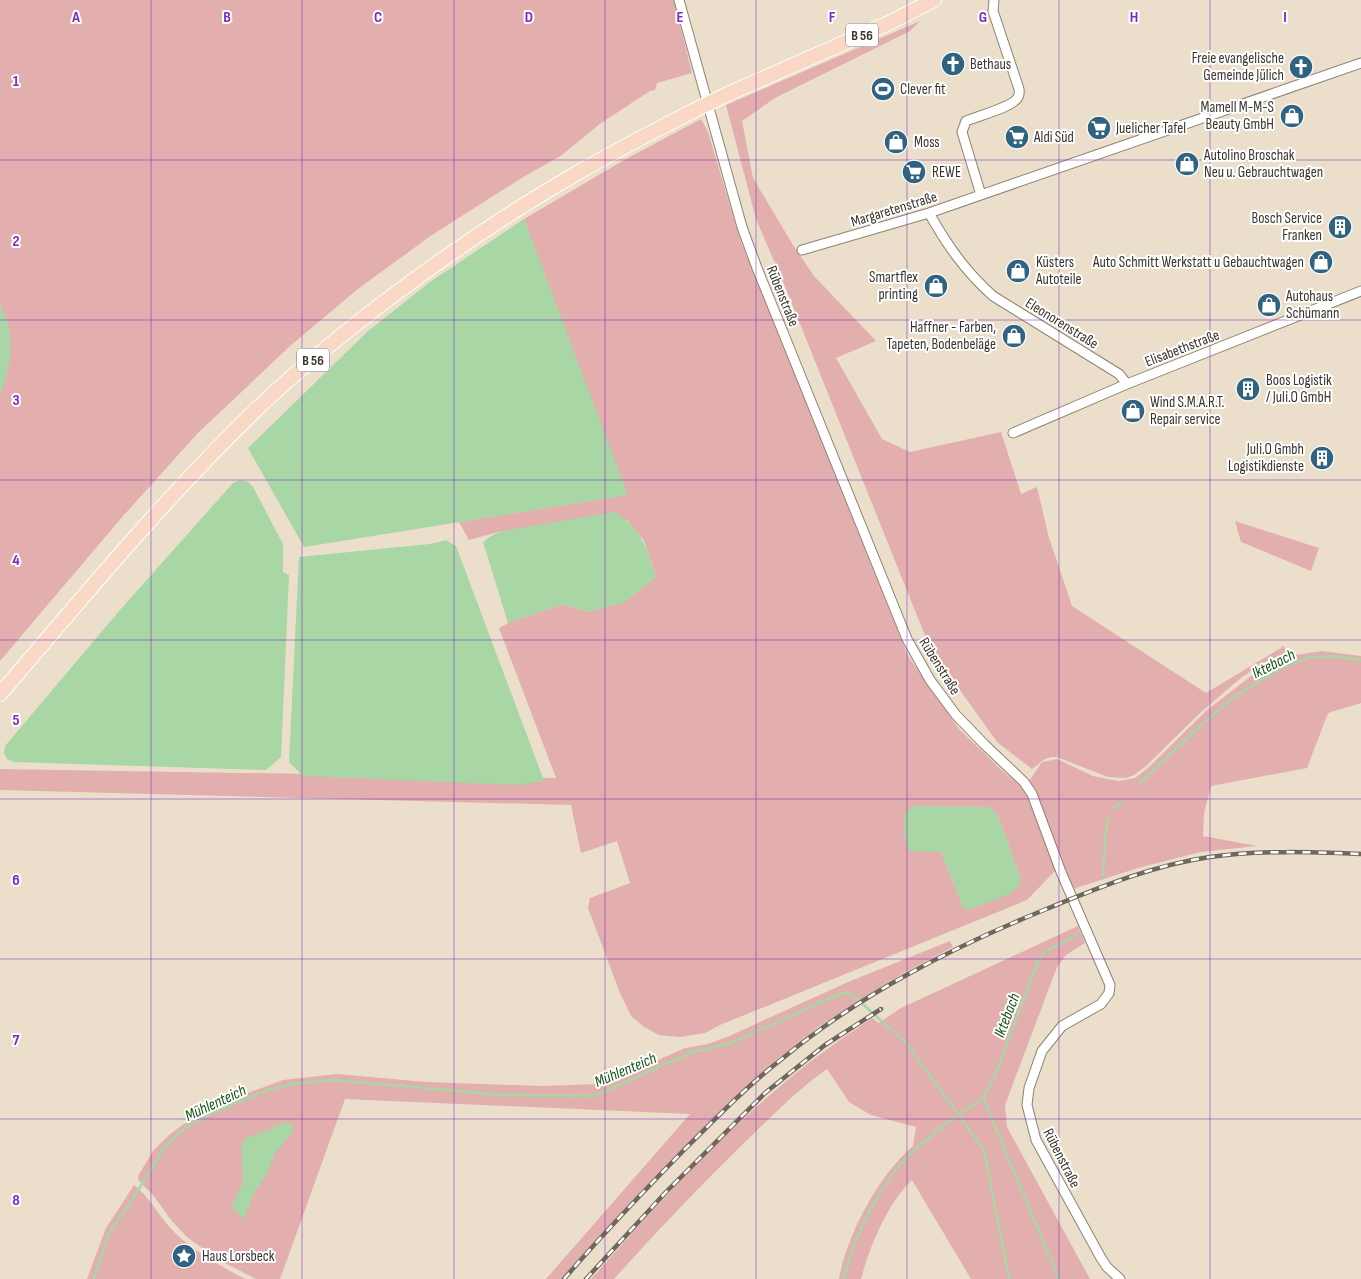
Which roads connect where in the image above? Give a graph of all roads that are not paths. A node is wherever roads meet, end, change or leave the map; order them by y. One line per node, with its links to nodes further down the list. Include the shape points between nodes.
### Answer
1 (679, 0): 12 (street, Rübenstraße, via 742,227 907,639 930,680 956,715 1024,782 1032,794 1061,872 1110,984 1109,993 1101,1004 1062,1026 1042,1051 1027,1105 1036,1140 1103,1261)
2 (934, 0): 11 (main road, B 56, bridge, via 728,94 622,147 531,201 411,282 338,337 264,402 196,470)
3 (994, 0): 5 (street, via 993,11 1019,89 1012,104 966,121 962,132)
4 (1361, 64): 5 (street, Margaretenstraße)
5 (980, 195): 6 (street, Margaretenstraße)
6 (929, 213): 7 (street, Margaretenstraße); 9 (street, Eleonorenstraße, via 947,246 993,296 1119,374)
7 (802, 250)
8 (1361, 291): 9 (street, Elisabethstraße)
9 (1127, 384): 10 (street, Elisabethstraße)
10 (1013, 433)
11 (0, 694)
12 (1120, 1279)

